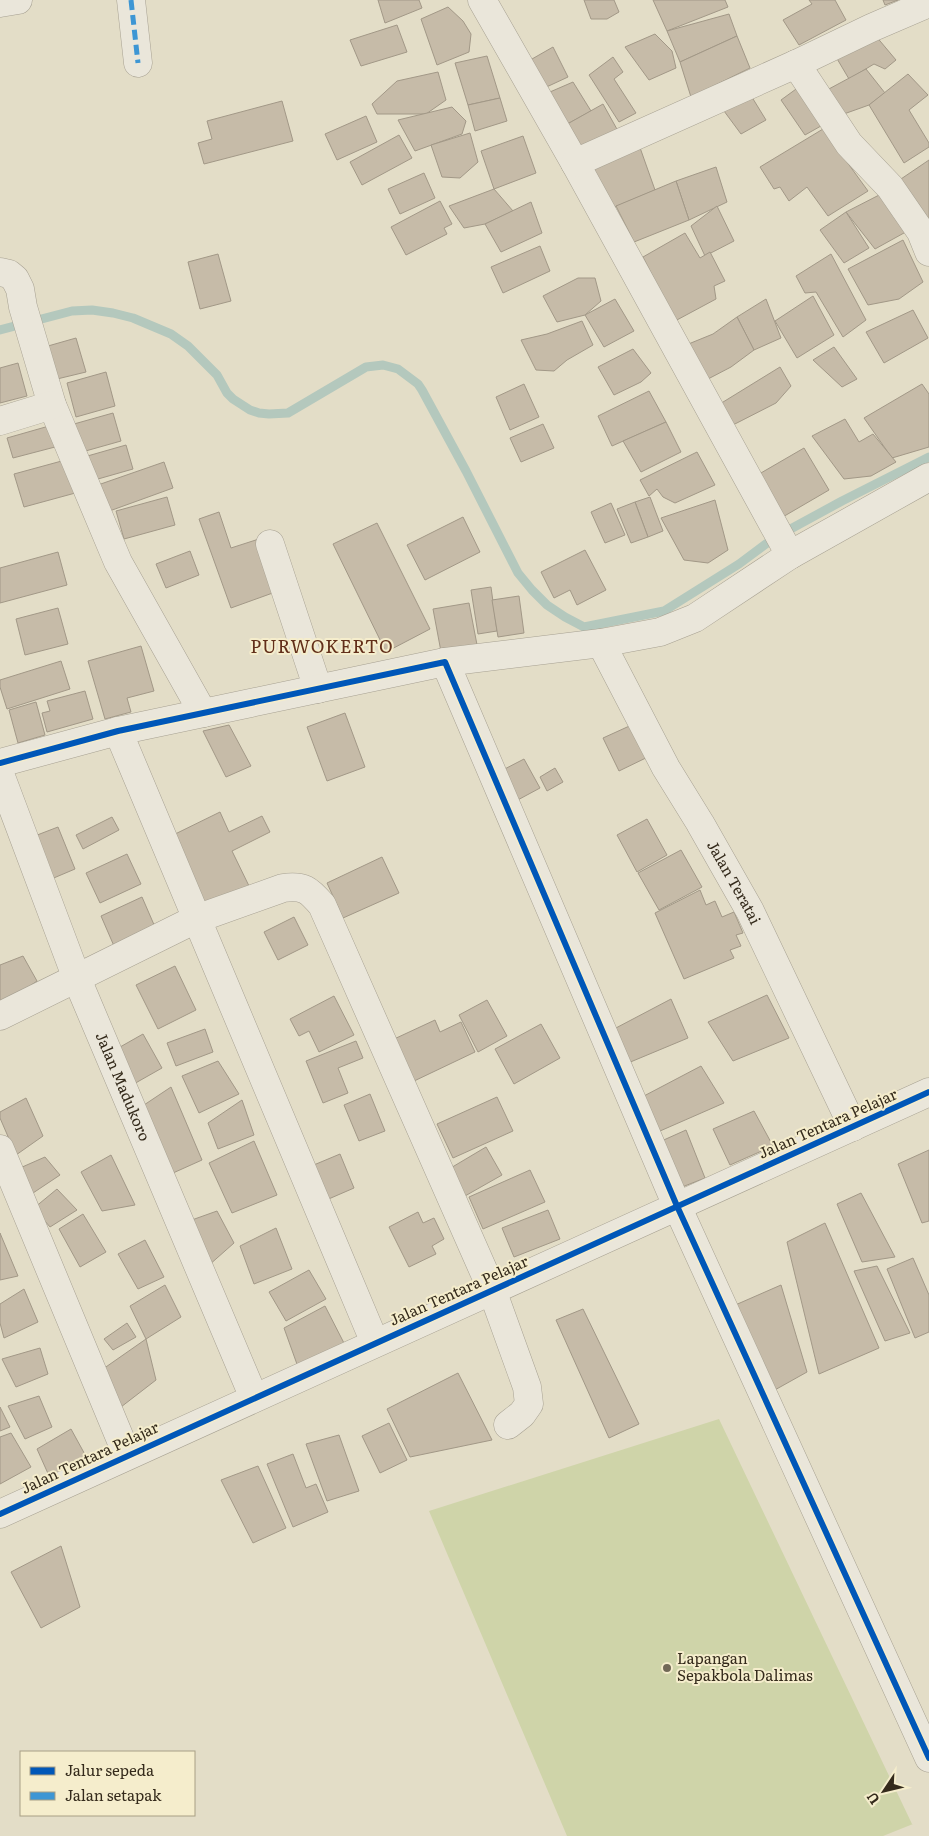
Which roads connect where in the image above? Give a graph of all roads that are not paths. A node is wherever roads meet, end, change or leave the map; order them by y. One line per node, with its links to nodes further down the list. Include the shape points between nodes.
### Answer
1 (18, 0): 4 (street)
2 (131, 0): 6 (street)
3 (482, 0): 8 (street)
4 (0, 3)
5 (929, 3): 7 (street)
6 (138, 63)
7 (796, 64): 8 (street); 9 (street, via 849,144 890,187 921,232)
8 (575, 163): 14 (street)
9 (929, 252)
10 (0, 272): 11 (street, via 15,279 20,289)
11 (52, 405): 12 (street); 19 (street, via 118,562)
12 (0, 421)
13 (929, 477): 14 (street)
14 (782, 542): 16 (street, via 696,618 660,632)
15 (270, 544): 18 (street)
16 (601, 643): 17 (street); 27 (street, Jalan Teratai, via 666,768 750,911)
17 (445, 662): 18 (street); 29 (street)
18 (318, 688): 19 (street)
19 (203, 713): 20 (street)
20 (118, 731): 21 (street); 23 (street)
21 (0, 763)
22 (0, 774): 24 (street, Jalan Madukoro)
23 (196, 919): 24 (street); 30 (street, via 296,886 310,890 322,905); 31 (street)
24 (77, 979): 25 (street); 32 (street, Jalan Madukoro)
25 (0, 1016)
26 (929, 1092): 27 (street, Jalan Tentara Pelajar)
27 (854, 1127): 29 (street, Jalan Tentara Pelajar)
28 (0, 1149): 34 (street)
29 (677, 1206): 30 (street, Jalan Tentara Pelajar); 36 (street)
30 (492, 1290): 31 (street, Jalan Tentara Pelajar); 33 (street, via 527,1387 529,1404)
31 (375, 1343): 32 (street, Jalan Tentara Pelajar)
32 (254, 1398): 34 (street, Jalan Tentara Pelajar)
33 (508, 1425)
34 (127, 1455): 35 (street, Jalan Tentara Pelajar)
35 (0, 1514)
36 (929, 1758)

